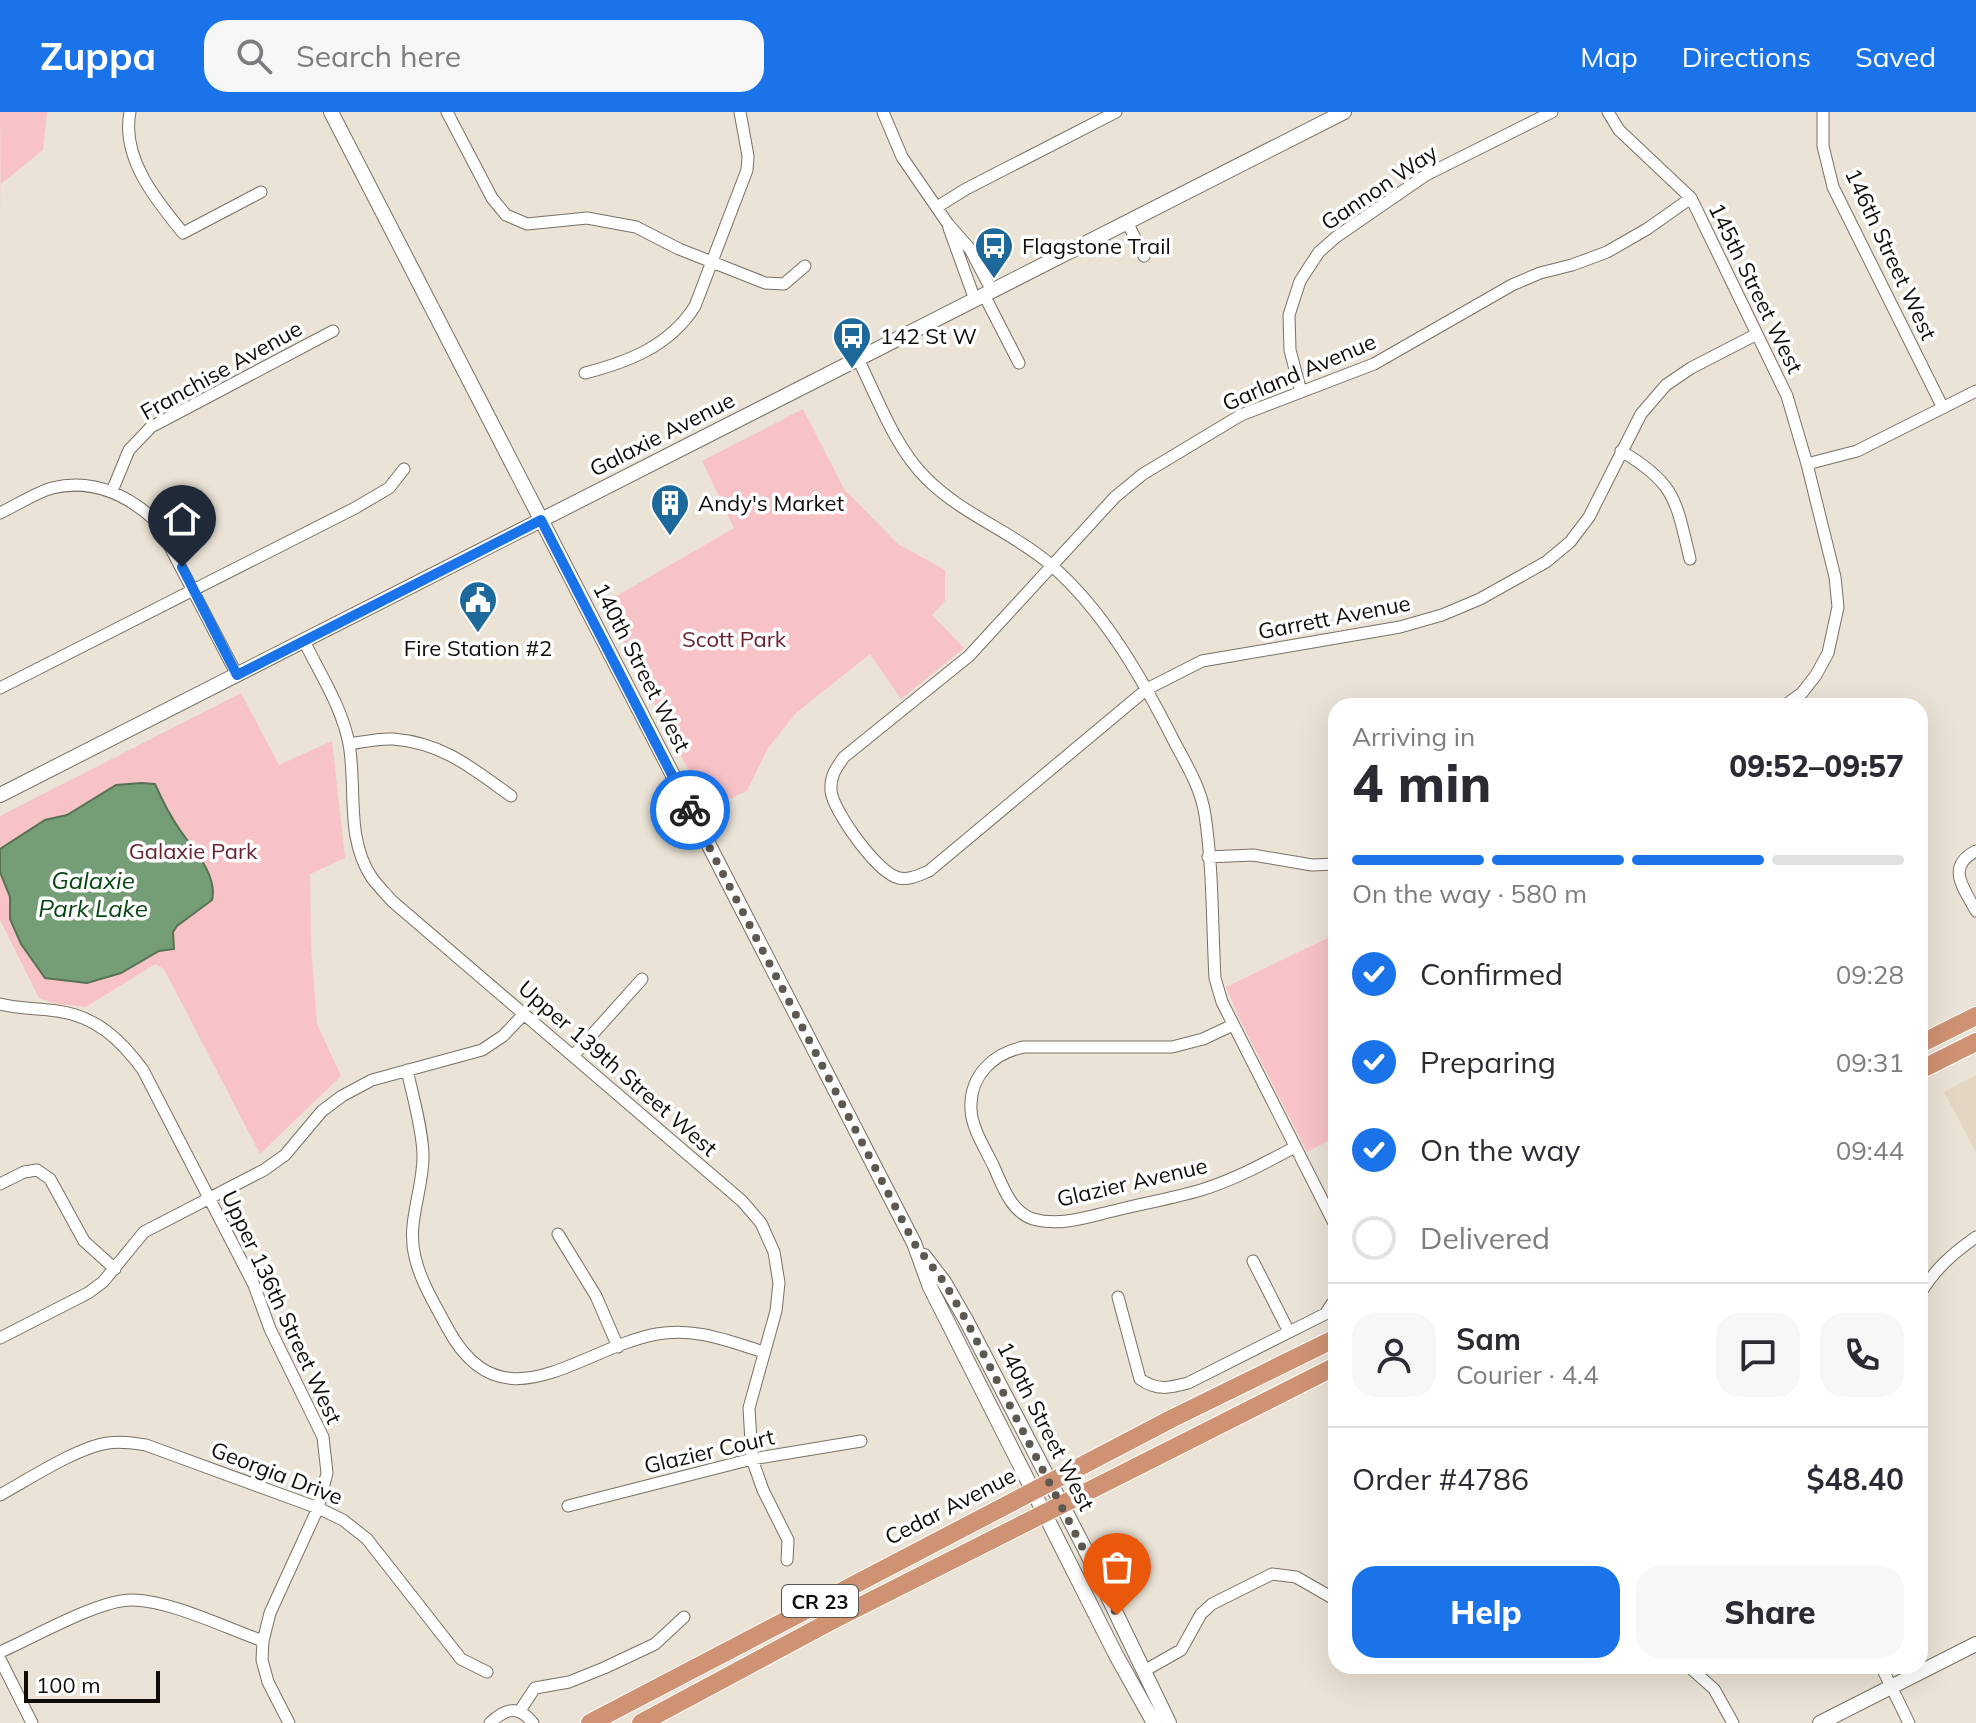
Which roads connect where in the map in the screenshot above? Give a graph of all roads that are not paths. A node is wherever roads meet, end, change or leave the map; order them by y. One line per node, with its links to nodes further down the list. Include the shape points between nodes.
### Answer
1 (130, 112): 11 (street, via 134,158 159,207 183,233)
2 (331, 112): 33 (street, 140th Street West)
3 (447, 112): 17 (street, via 492,198 512,219 534,224 587,218 623,223)
4 (740, 112): 17 (street, via 747,170)
5 (883, 112): 13 (street, via 902,157)
6 (1116, 112): 13 (street)
7 (1344, 112): 14 (street, Galaxie Avenue)
8 (1552, 112): 26 (street, Gannon Way, via 1426,175 1319,252 1300,281 1289,315 1290,350)
9 (1608, 112): 12 (street, 145th Street West, via 1619,130)
10 (1823, 112): 27 (street, 146th Street West, via 1823,146 1833,187)
11 (261, 192)
12 (1691, 198): 21 (street, 145th Street West); 26 (street, Garland Avenue, via 1607,252 1512,285 1374,364)
13 (937, 207): 15 (street)
14 (1127, 222): 16 (street); 19 (street, Galaxie Avenue)
15 (948, 224): 19 (street); 19 (street, via 970,249)
16 (1144, 256)
17 (713, 263): 18 (street, via 774,284 784,284); 24 (street, via 695,306 674,332 621,363)
18 (805, 266)
19 (984, 295): 22 (street, Galaxie Avenue); 23 (street)
20 (333, 331): 31 (street, Franchise Avenue, via 151,427 129,450)
21 (1757, 334): 28 (street, Garrett Avenue, via 1666,385 1641,414); 29 (street, 145th Street West, via 1787,396)
22 (858, 359): 33 (street, Galaxie Avenue); 35 (street, via 905,451 927,480)
23 (1019, 363)
24 (585, 373)
25 (1976, 391): 27 (street)
26 (1301, 392): 35 (street, Garland Avenue, via 1241,415 1143,474)
27 (1943, 408): 29 (street, via 1857,451)
28 (1621, 451): 34 (street, via 1648,467 1668,488); 40 (street, Garrett Avenue, via 1589,517 1570,542 1546,562 1480,599 1400,627 1202,661)
29 (1807, 464): 41 (street, 145th Street West, via 1838,607 1828,653)
30 (404, 469): 36 (street, via 389,488 355,508)
31 (112, 491): 32 (street, via 81,485 51,489); 36 (street, via 157,522)
32 (0, 513)
33 (541, 520): 37 (street, Galaxie Avenue); 66 (street, 140th Street West)
34 (1690, 559)
35 (1052, 566): 40 (street, via 1088,603); 47 (street, Garland Avenue, via 969,656 844,757 833,772 833,803)
36 (194, 590): 38 (street); 39 (street)
37 (304, 641): 38 (street, Galaxie Avenue); 42 (street, Upper 139th Street West, via 339,711)
38 (237, 675): 43 (street, Galaxie Avenue)
39 (0, 688)
40 (1147, 689): 46 (street, via 1198,785); 47 (street, Garrett Avenue, via 929,871 898,878)
41 (1795, 698)
42 (349, 744): 44 (street, via 390,738 430,745 459,758); 52 (street, Upper 139th Street West, via 355,835 371,877)
43 (0, 795)
44 (511, 796)
45 (1976, 851): 49 (street, via 1967,855 1958,873)
46 (1208, 857): 48 (street, via 1253,855); 54 (street, via 1215,978)
47 (875, 861)
48 (1328, 864)
49 (1976, 911)
50 (642, 979): 57 (street)
51 (0, 1004): 62 (street, Upper 136th Street West, via 83,1017 125,1046 143,1070)
52 (524, 1014): 57 (street, Upper 139th Street West); 59 (street, via 482,1050)
53 (1976, 1016): 55 (highway)
54 (1233, 1025): 60 (street); 60 (street, Glazier Avenue, via 1172,1047 1024,1047 993,1058 975,1082 971,1111 1007,1196 1031,1218 1063,1223 1201,1190)
55 (1928, 1040)
56 (1976, 1042): 58 (highway)
57 (573, 1056): 76 (street, Upper 139th Street West, via 761,1223 774,1252 779,1283)
58 (1928, 1066)
59 (407, 1070): 62 (street, via 342,1096 285,1155); 75 (street, via 423,1153 412,1223 414,1254 461,1351 487,1373 521,1380)
60 (1295, 1147): 63 (street)
61 (0, 1184): 68 (street, via 37,1170 50,1179 84,1241)
62 (209, 1199): 68 (street, via 144,1232); 87 (street, Upper 136th Street West, via 323,1437 327,1473)
63 (1328, 1211)
64 (558, 1234): 75 (street, via 596,1296)
65 (1976, 1237): 69 (street, via 1950,1255)
66 (914, 1243): 82 (street, 140th Street West, via 966,1320); 83 (street, 140th Street West, via 930,1287)
67 (1253, 1261): 72 (street)
68 (115, 1269): 73 (street, via 88,1293)
69 (1928, 1280)
70 (1118, 1297): 72 (street, via 1140,1379 1150,1387 1188,1383)
71 (1328, 1310): 72 (street)
72 (1288, 1330)
73 (0, 1338)
74 (1328, 1342): 82 (highway, Cedar Avenue / CR 23)
75 (618, 1347): 76 (street, via 683,1331)
76 (764, 1352): 81 (street, Upper 139th Street West, via 749,1408)
77 (1328, 1360): 79 (highway)
78 (1328, 1370): 79 (highway, CR 23)
79 (1302, 1383): 85 (highway, CR 23)
80 (861, 1441): 81 (street, Glazier Court)
81 (752, 1459): 86 (street, Glazier Court); 89 (street, Upper 139th Street West, via 788,1540)
82 (1050, 1482): 83 (highway, Cedar Avenue / CR 23); 85 (street, 140th Street West)
83 (1033, 1491): 88 (street, 140th Street West); 107 (highway, Cedar Avenue / CR 23)
84 (0, 1495): 87 (street, Georgia Drive, via 85,1450 125,1441)
85 (1062, 1504): 88 (highway, CR 23); 97 (street, 140th Street West)
86 (568, 1506)
87 (318, 1508): 92 (street, Upper 136th Street West, via 270,1613); 98 (street, Georgia Drive, via 367,1539 461,1659)
88 (1044, 1513): 108 (highway, CR 23); 109 (street, 140th Street West)
89 (787, 1560)
90 (1328, 1595): 97 (street, via 1296,1577 1268,1575 1212,1604 1181,1650)
91 (684, 1617): 103 (street, via 655,1644 569,1682 535,1688)
92 (263, 1641): 94 (street, via 160,1604 131,1600 104,1606); 105 (street, Upper 136th Street West, via 268,1682)
93 (1976, 1644): 96 (street)
94 (0, 1652)
95 (0, 1659): 104 (street)
96 (1928, 1668)
97 (1144, 1671): 110 (street, 140th Street West)
98 (487, 1672)
99 (1697, 1674): 111 (street, via 1714,1689)
100 (1885, 1674): 102 (street)
101 (1917, 1674): 102 (street)
102 (1891, 1687): 112 (street); 113 (street)
103 (526, 1716): 106 (street, via 502,1712)
104 (32, 1723)
105 (289, 1723)
106 (490, 1723)
107 (590, 1723)
108 (641, 1723)
109 (1154, 1723)
110 (1169, 1723)
111 (1733, 1723)
112 (1820, 1723)
113 (1909, 1723)

